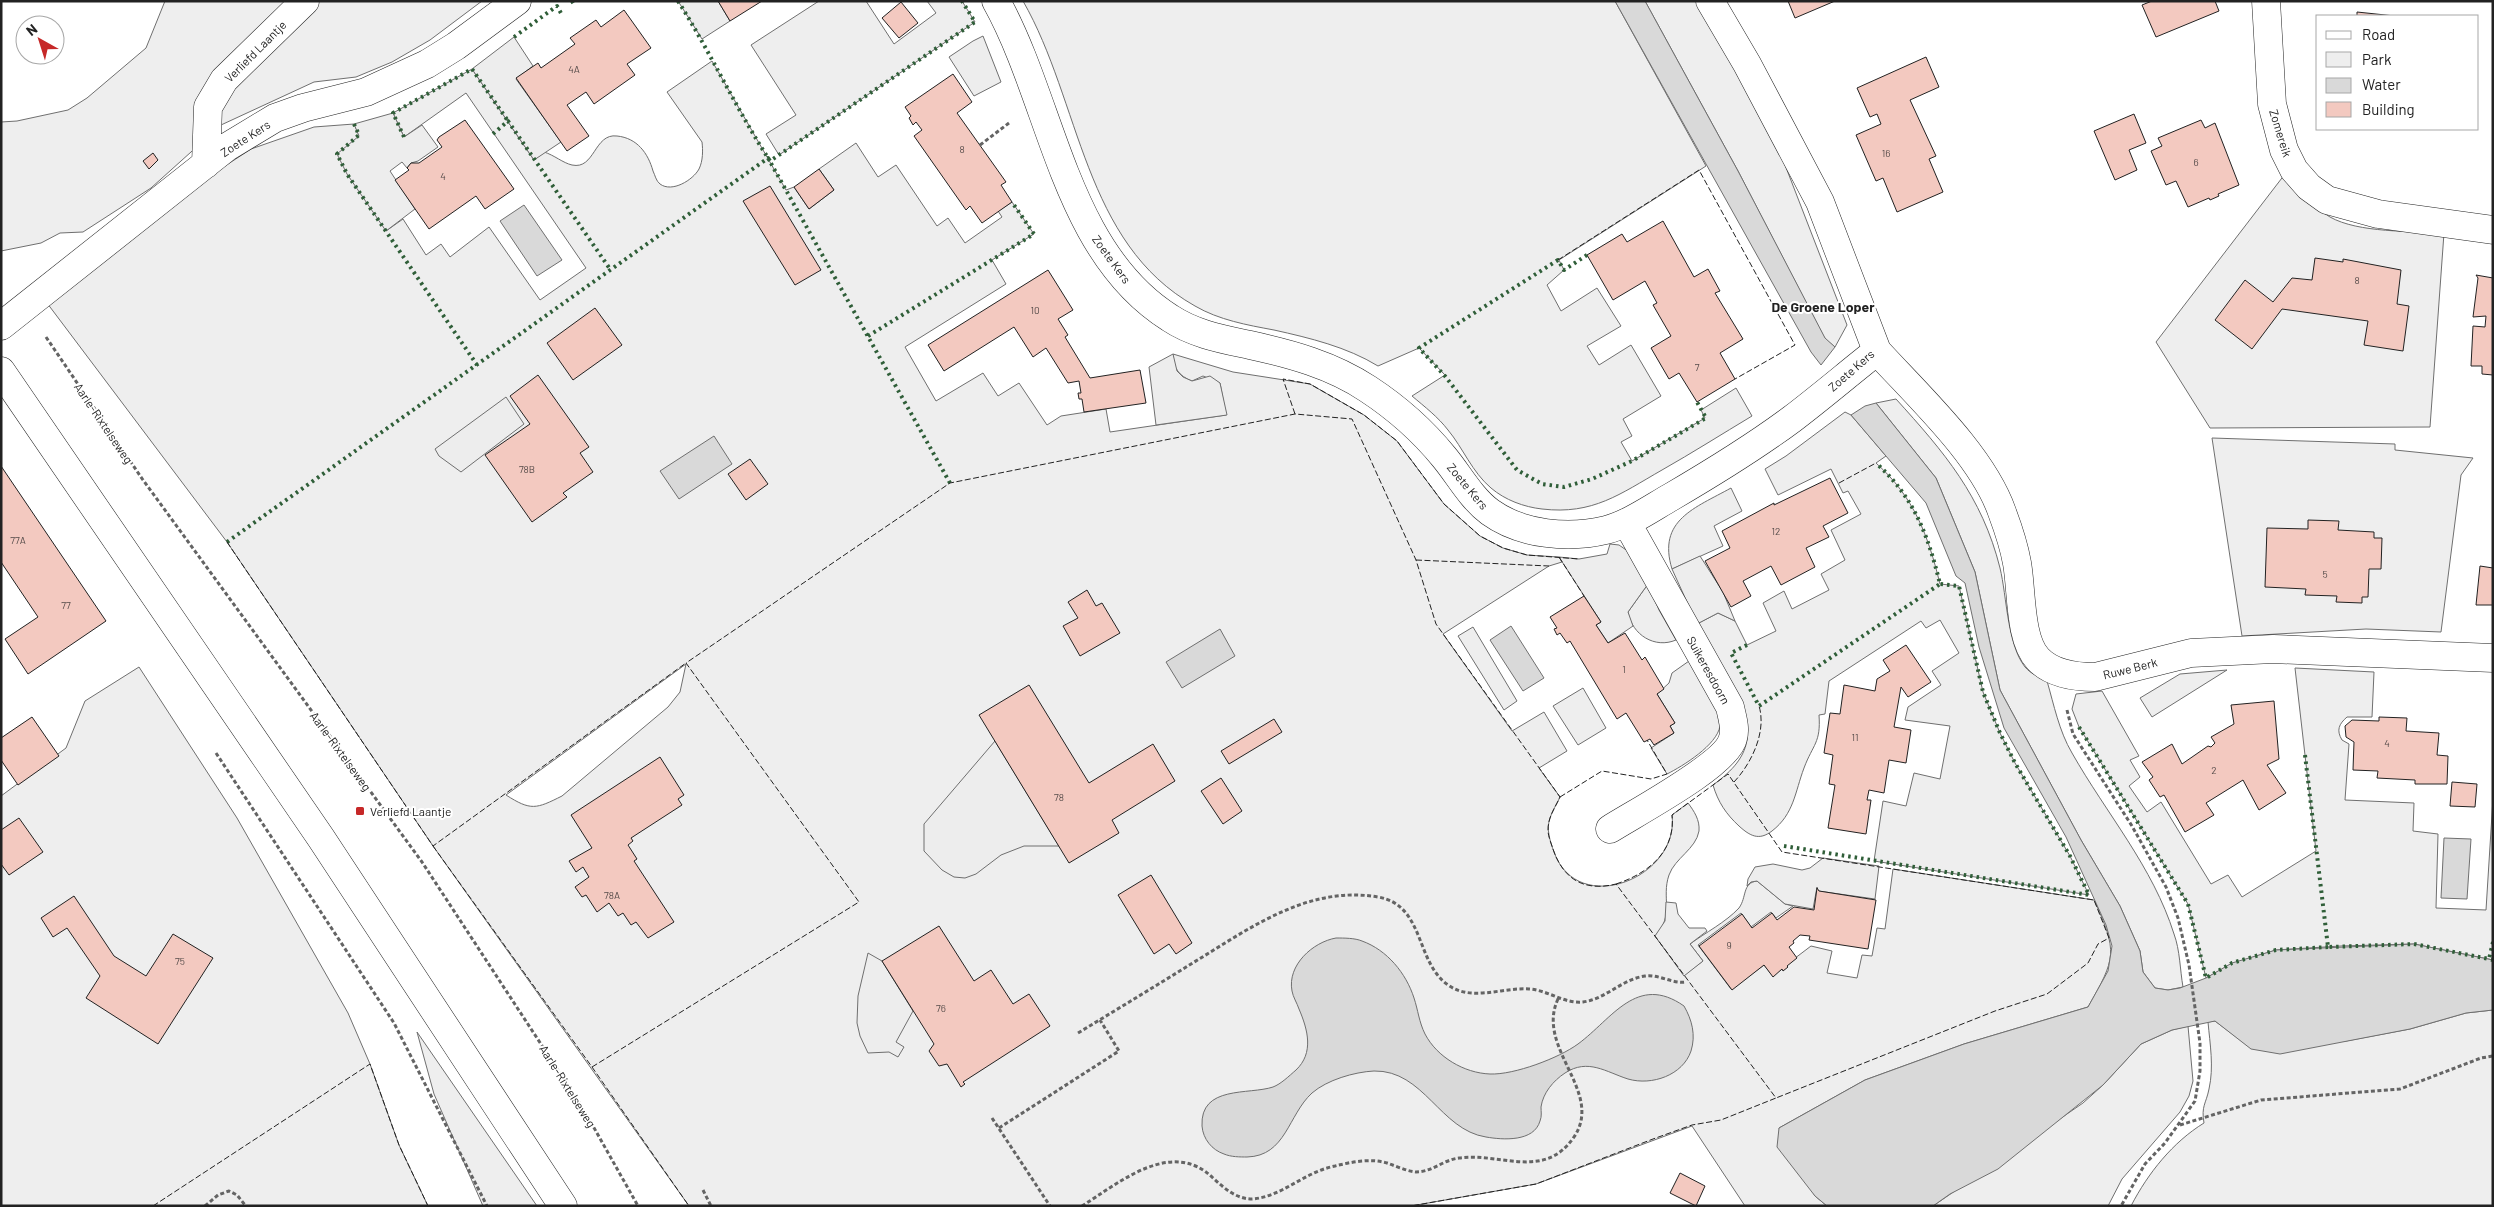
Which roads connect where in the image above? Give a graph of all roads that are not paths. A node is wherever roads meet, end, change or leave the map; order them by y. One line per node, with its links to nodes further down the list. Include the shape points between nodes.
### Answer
1 (305, 1): 6 (street, Verliefd Laantje, via 224,80 208,107)
2 (517, 1): 6 (street, Zoete Kers, via 427,64 366,92 276,118 227,147)
3 (996, 1): 11 (street, Zoete Kers, via 1010,26 1041,103 1062,168 1084,218 1120,273 1169,318 1208,335 1326,367 1366,387 1412,423 1475,498 1505,520 1543,533 1566,535 1608,530)
4 (1710, 1): 9 (street, Zoete Kers, via 1820,202)
5 (2266, 1): 7 (street, Zomereik, via 2272,104 2284,150 2294,170 2309,187 2327,200 2378,214)
6 (206, 164): 8 (street, Zoete Kers)
7 (2493, 230)
8 (1, 326)
9 (1877, 351): 11 (street, Zoete Kers, via 1794,418 1741,455); 12 (street, Ruwe Berk, via 1980,469 2002,511 2017,563 2031,648 2038,659 2063,673 2095,677 2192,653 2273,649)
10 (1, 371): 14 (street, via 316,831)
11 (1627, 522): 13 (street, Suikeresdoorn, via 1730,707 1734,722 1733,739 1705,770)
12 (2493, 658)
13 (1610, 829)
14 (563, 1206)

